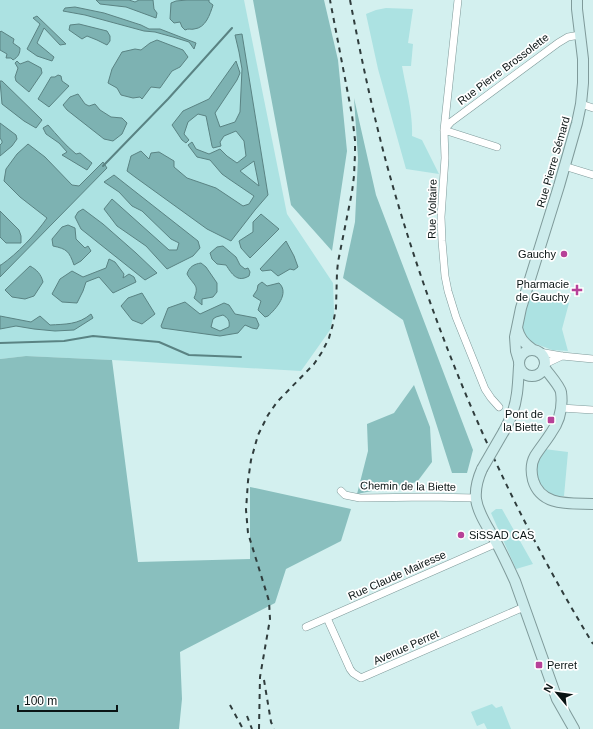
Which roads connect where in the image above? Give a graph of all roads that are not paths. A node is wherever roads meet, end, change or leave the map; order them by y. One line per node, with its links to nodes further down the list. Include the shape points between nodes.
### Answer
1 (458, 0): 6 (street, Rue Voltaire)
2 (577, 0): 3 (main road, Rue Pierre Sémard)
3 (580, 35): 4 (main road, Rue Pierre Sémard, via 583,67); 6 (street, Rue Pierre Brossolette, via 568,37 558,43 451,122)
4 (581, 104): 5 (street); 8 (main road, Rue Pierre Sémard)
5 (593, 108)
6 (444, 130): 7 (street); 17 (street, Rue Voltaire, via 441,217 445,276 456,317 485,389)
7 (497, 147)
8 (564, 166): 9 (street); 10 (main road, Rue Pierre Sémard)
9 (593, 175)
10 (517, 326): 11 (main road, via 522,341); 14 (main road, Rue Pierre Sémard, via 515,337)
11 (536, 351): 12 (street); 14 (main road, via 530,350 522,354); 15 (main road, via 543,357)
12 (562, 356): 13 (street); 15 (street)
13 (593, 359)
14 (519, 364): 15 (main road, via 526,375); 16 (main road, Rue Pierre Sémard)
15 (540, 370): 16 (main road); 18 (main road, via 558,386)
16 (517, 392): 21 (main road, Rue Pierre Sémard, bridge, via 504,431 482,469 477,482)
17 (499, 408)
18 (561, 408): 19 (street); 22 (main road, via 556,426 534,457 532,476 536,487 551,500)
19 (593, 410)
20 (341, 491): 21 (street, Chemin de la Biette, via 345,495 360,498)
21 (476, 498): 23 (main road, via 479,510)
22 (593, 504)
23 (497, 543): 24 (main road); 25 (street, Rue Claude Mairesse)
24 (524, 607): 25 (street, Avenue Perret, via 361,678 350,669); 27 (main road, via 557,699)
25 (327, 618): 26 (street, Rue Claude Mairesse)
26 (306, 627)
27 (574, 729)

